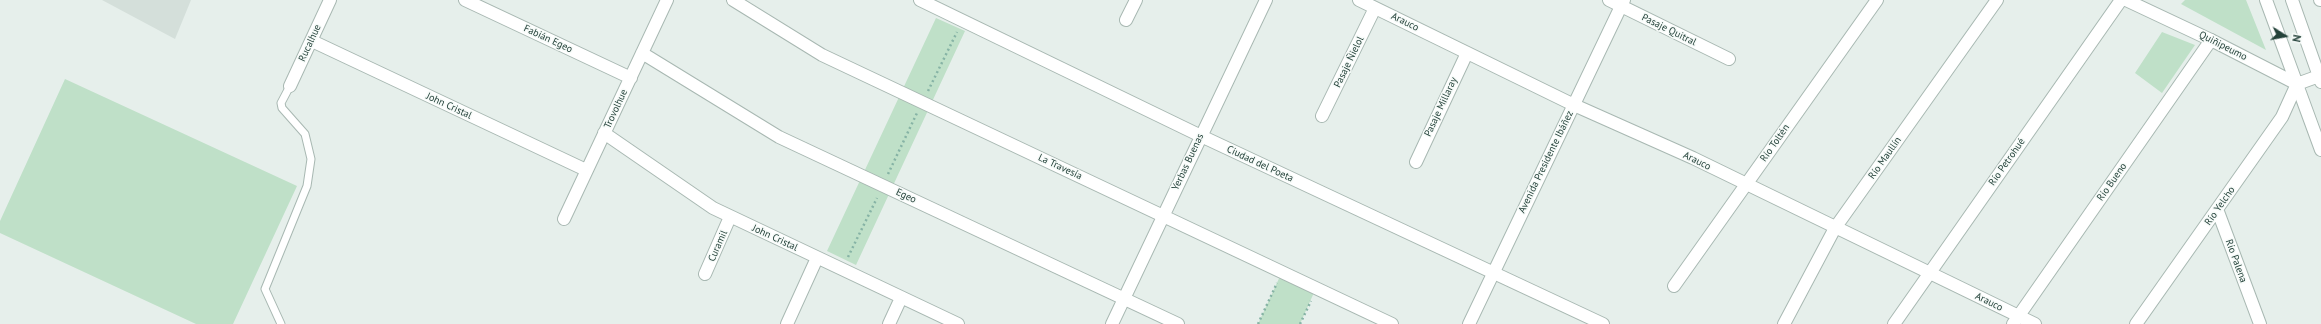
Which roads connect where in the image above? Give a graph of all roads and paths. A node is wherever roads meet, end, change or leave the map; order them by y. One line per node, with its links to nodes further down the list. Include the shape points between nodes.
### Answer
1 (330, 0): 21 (street, Rucalhue)
2 (465, 0): 25 (street, Fabián Egeo)
3 (667, 0): 22 (street, Trovolhue)
4 (733, 0): 29 (street, La Travesía, via 802,44)
5 (920, 0): 18 (street, Ciudad del Poeta)
6 (1136, 0): 19 (street)
7 (1266, 0): 33 (street, Yerbas Buenas)
8 (1359, 0): 17 (street, Arauco)
9 (1608, 0): 16 (street, Pasaje Quitral)
10 (1877, 0): 38 (street, Río Toltén)
11 (1997, 0): 43 (street, Río Maullín)
12 (2120, 0): 48 (street, Río Petrohué)
13 (2126, 0): 20 (street, Quiñipeumo)
14 (2266, 0): 27 (street)
15 (2292, 0): 26 (street)
16 (1622, 3): 24 (street, Pasaje Quitral); 30 (street, Avenida Presidente Ibáñez)
17 (1375, 8): 23 (street, Arauco); 31 (street, Pasaje Ñielol)
18 (962, 20): 29 (path); 33 (street, Ciudad del Poeta)
19 (1126, 20)
20 (2211, 40): 27 (street, Quiñipeumo); 55 (street, Río Bueno)
21 (312, 41): 28 (street, Rucalhue); 36 (street, John Cristal)
22 (642, 53): 25 (street, Trovolhue); 37 (street, Egeo, via 766,130)
23 (1467, 53): 30 (street, Arauco); 35 (street, Pasaje Millaray)
24 (1729, 59)
25 (630, 78): 32 (street, Trovolhue)
26 (2320, 79): 27 (street)
27 (2297, 84): 34 (street); 39 (street, Río Yelcho, via 2282,117)
28 (290, 86): 57 (lane, via 281,103 282,108 305,134 311,159 307,186 265,289)
29 (923, 102): 37 (path); 40 (street, La Travesía)
30 (1574, 105): 38 (street, Arauco, via 1693,158); 47 (street, Avenida Presidente Ibáñez)
31 (1322, 116)
32 (604, 133): 36 (street, Trovolhue); 41 (street, John Cristal)
33 (1201, 136): 40 (street, Yerbas Buenas); 47 (street, Ciudad del Poeta)
34 (2321, 150)
35 (1416, 162)
36 (586, 170): 42 (street, Trovolhue)
37 (883, 185): 45 (path); 53 (street, Egeo)
38 (1745, 185): 43 (street, Arauco); 50 (street, Río Toltén)
39 (2217, 209): 54 (street, Río Palena); 71 (street, Río Yelcho)
40 (1163, 216): 46 (street, La Travesía); 53 (street, Yerbas Buenas)
41 (730, 217): 44 (street, John Cristal); 49 (street, Curamil)
42 (564, 218)
43 (1835, 228): 48 (street, Arauco); 68 (street, Río Maullín)
44 (817, 258): 45 (street, John Cristal); 58 (street)
45 (842, 270): 52 (street, John Cristal)
46 (1282, 272): 51 (street, La Travesía); 63 (path)
47 (1493, 273): 56 (street, Ciudad del Poeta); 66 (street, Avenida Presidente Ibáñez)
48 (1929, 273): 55 (street, Arauco); 69 (street, Río Petrohué)
49 (705, 274)
50 (1674, 286)
51 (1316, 288): 64 (path); 65 (street, La Travesía)
52 (902, 298): 59 (street); 60 (street, John Cristal)
53 (1124, 298): 61 (street, Yerbas Buenas); 62 (street, Egeo)
54 (2256, 312): 72 (street); 73 (street, Río Palena)
55 (2016, 320): 70 (street, Arauco)
56 (1588, 321): 67 (street, Ciudad del Poeta)
57 (281, 324)
58 (787, 324)
59 (889, 324)
60 (958, 324)
61 (1112, 324)
62 (1178, 324)
63 (1258, 324)
64 (1300, 324)
65 (1392, 324)
66 (1469, 324)
67 (1603, 324)
68 (1784, 324)
69 (1894, 324)
70 (2035, 324)
71 (2136, 324)
72 (2248, 324)
73 (2260, 324)

